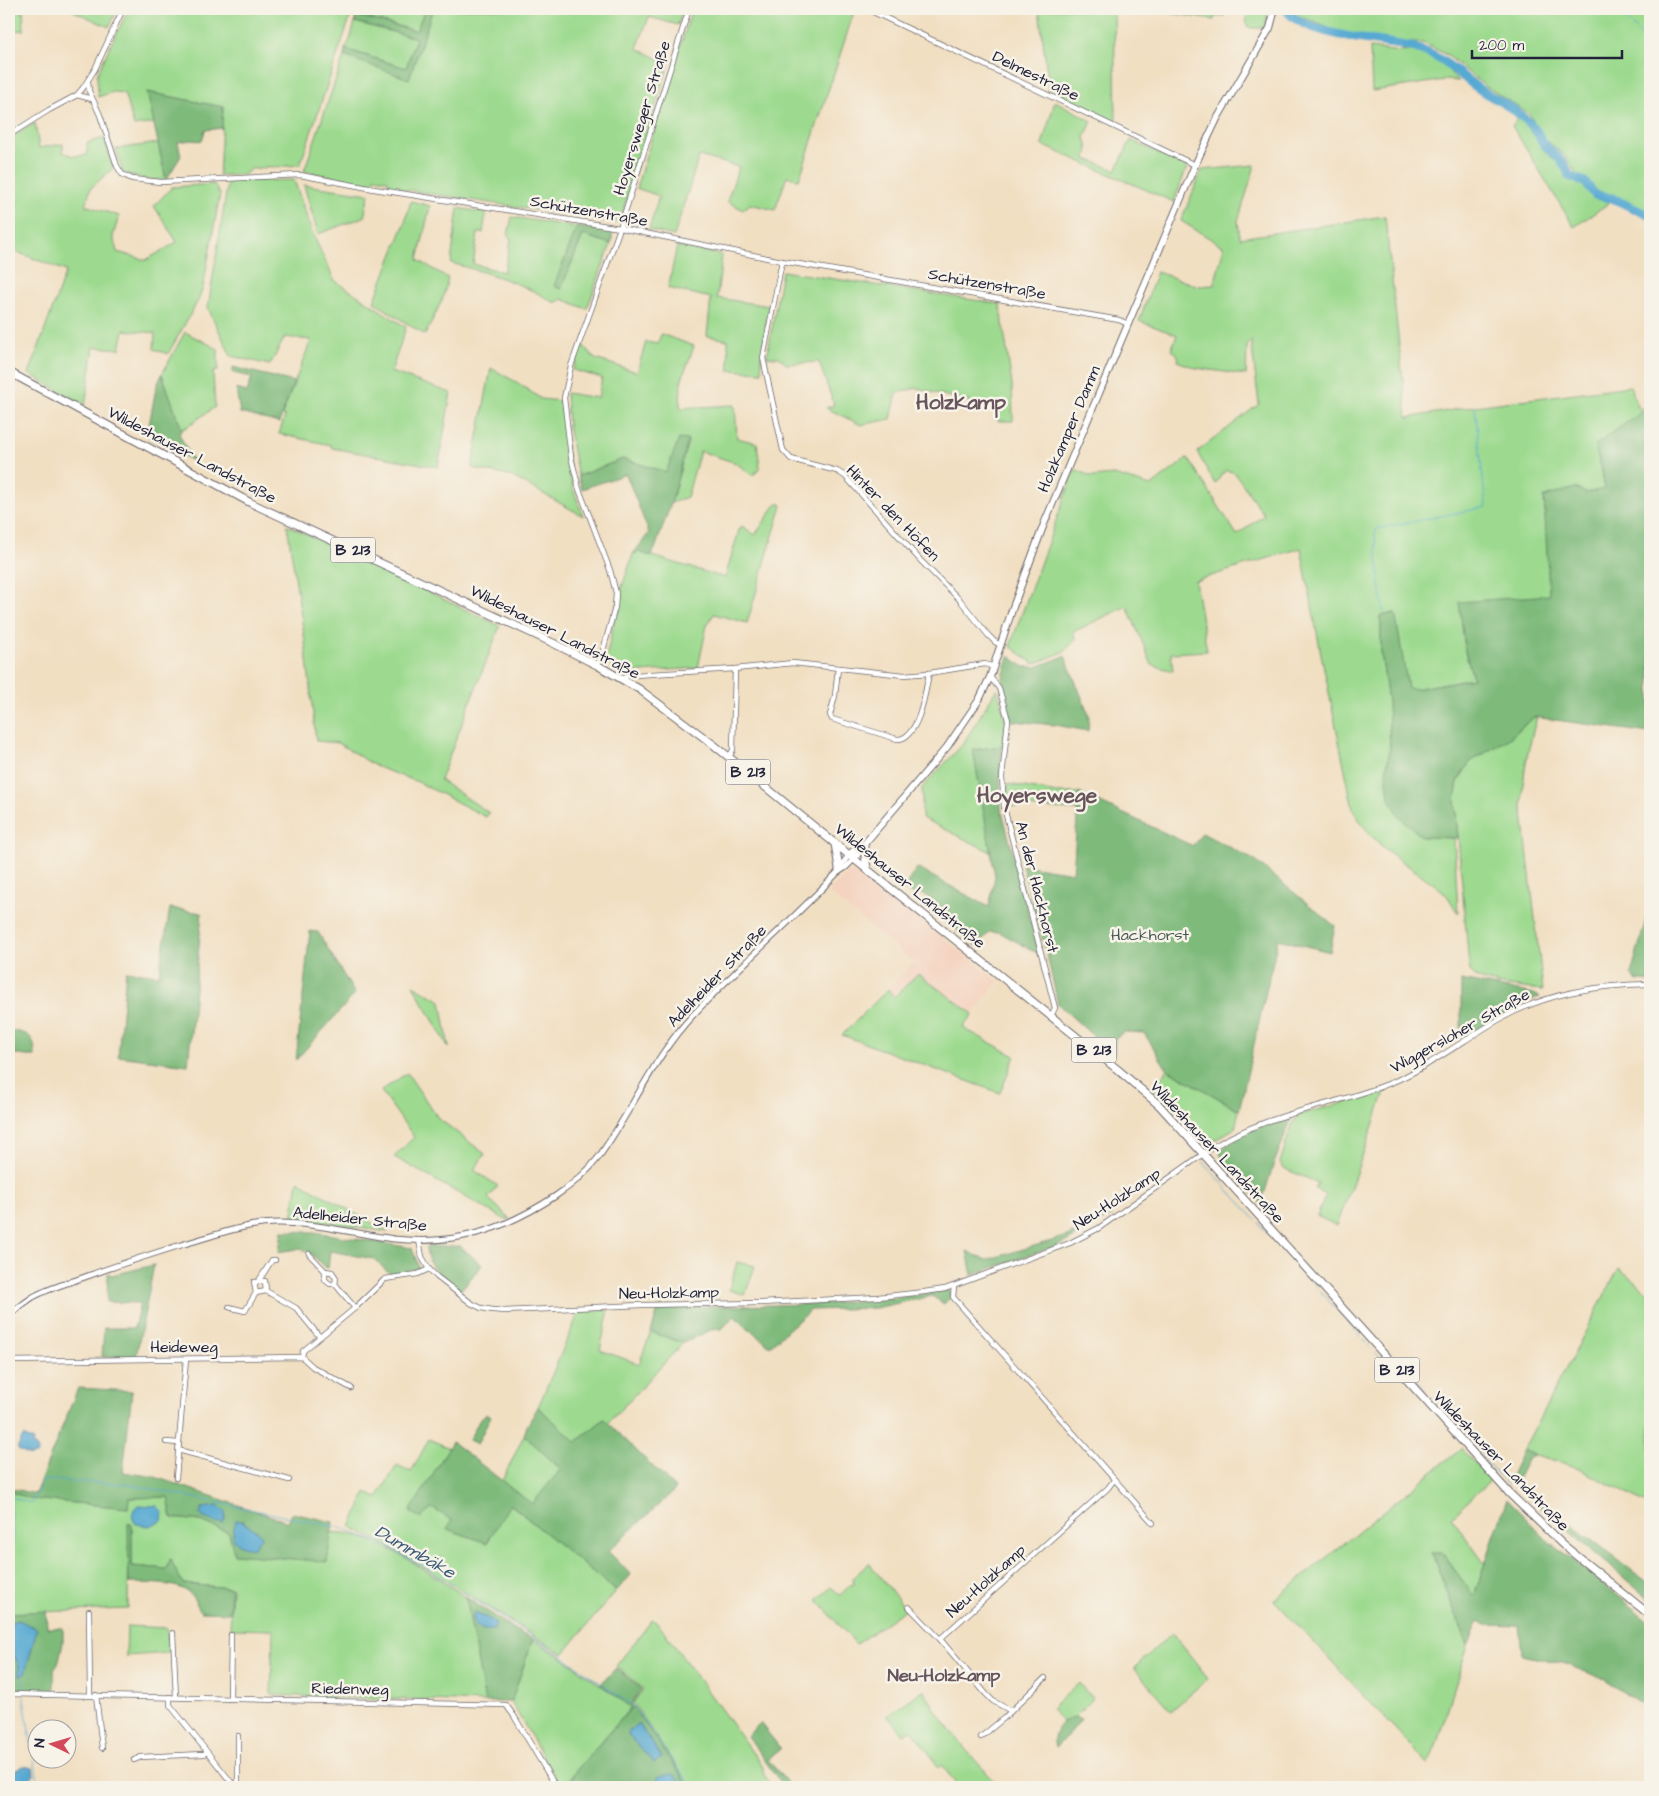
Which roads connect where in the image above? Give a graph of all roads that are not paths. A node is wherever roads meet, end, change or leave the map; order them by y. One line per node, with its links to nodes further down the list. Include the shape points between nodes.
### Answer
1 (123, 9): 5 (street)
2 (689, 9): 10 (street, Hoyersweger Straße)
3 (867, 9): 9 (street, Delmestraße)
4 (1275, 9): 9 (main road, Holzkamper Damm, via 1270,28 1217,119)
5 (88, 82): 6 (street); 7 (street, Schützenstraße)
6 (76, 95): 7 (street); 8 (street)
7 (92, 99): 10 (street, Schützenstraße, via 117,166 122,174 132,179 161,182 300,175)
8 (9, 135)
9 (1195, 166): 12 (main road, Holzkamper Damm)
10 (620, 228): 11 (street, Schützenstraße); 15 (street, Hoyersweger Straße, via 571,366 564,398 571,457 579,489 616,594)
11 (782, 261): 12 (street, Schützenstraße); 14 (street, Hinter den Höfen, via 764,358 783,450 791,459 845,476 960,600 988,635)
12 (1128, 324): 14 (main road, Holzkamper Damm, via 1044,524)
13 (9, 372): 15 (main road, Wildeshauser Landstraße / B 213, via 251,503)
14 (1001, 645): 16 (main road, Holzkamper Damm)
15 (597, 666): 21 (main road, Wildeshauser Landstraße / B 213)
16 (994, 667): 19 (street, via 985,664); 20 (main road, Holzkamper Damm)
17 (838, 668): 18 (street, via 793,664); 19 (street, via 904,675); 19 (street, via 832,719 902,739 908,735 923,709)
18 (735, 669): 21 (street, via 634,675 626,676); 22 (street, via 733,750)
19 (929, 673)
20 (990, 677): 24 (main road, Holzkamper Damm, via 947,747); 29 (street, An der Hackhorst, via 999,688 1008,720 1002,777 1004,807 1055,1008)
21 (624, 680): 22 (main road, Wildeshauser Landstraße / B 213)
22 (729, 757): 23 (main road, Wildeshauser Landstraße / B 213)
23 (835, 844): 25 (main road, Wildeshauser Landstraße / B 213); 27 (main road)
24 (864, 845): 25 (main road, Holzkamper Damm); 26 (main road)
25 (852, 857): 26 (main road, Wildeshauser Landstraße / B 213); 27 (street, Adelheider Straße)
26 (867, 869): 29 (main road, Wildeshauser Landstraße / B 213)
27 (838, 870): 31 (street, Adelheider Straße, via 692,1015 662,1052 596,1160 568,1186 535,1209 502,1224 473,1234)
28 (1650, 984): 30 (street, Wiggersloher Straße, via 1583,989 1544,999 1500,1019 1425,1066 1390,1083 1257,1124)
29 (1051, 1016): 30 (main road, Wildeshauser Landstraße / B 213, via 1159,1105)
30 (1204, 1154): 38 (street, Neu-Holzkamp, via 1099,1228 1053,1250); 58 (main road, Wildeshauser Landstraße / B 213, via 1510,1494 1562,1544)
31 (420, 1240): 34 (street, via 422,1257); 43 (street, Adelheider Straße, via 319,1226 278,1223 247,1226 61,1285 35,1297)
32 (309, 1254): 35 (street)
33 (275, 1260): 36 (street)
34 (428, 1269): 38 (street, Neu-Holzkamp, via 471,1303 481,1308 504,1311 878,1297); 42 (street, via 418,1274 385,1279)
35 (325, 1271): 37 (street, via 332,1272); 37 (street, via 325,1280)
36 (258, 1282): 39 (street, via 265,1280); 40 (street, via 254,1282)
37 (335, 1284): 42 (street)
38 (954, 1286): 54 (street, via 953,1297)
39 (266, 1292): 40 (street); 44 (street, via 296,1308)
40 (256, 1293): 41 (street, via 245,1311)
41 (228, 1307)
42 (355, 1308): 44 (street)
43 (9, 1315)
44 (319, 1336): 45 (street, via 303,1351)
45 (302, 1357): 46 (street, Heideweg); 48 (street, via 313,1367)
46 (186, 1359): 47 (street, Heideweg); 50 (street)
47 (9, 1361)
48 (351, 1388)
49 (166, 1442): 50 (street)
50 (179, 1443): 51 (street)
51 (178, 1450): 52 (street); 53 (street)
52 (176, 1478)
53 (289, 1480)
54 (1114, 1480): 55 (street); 61 (street, Neu-Holzkamp)
55 (1153, 1523)
56 (908, 1607): 61 (street, Neu-Holzkamp)
57 (89, 1611): 64 (street)
58 (1650, 1615)
59 (173, 1633): 67 (street)
60 (231, 1635): 68 (street)
61 (940, 1639): 69 (street, Neu-Holzkamp, via 986,1694)
62 (1045, 1678): 69 (street)
63 (9, 1694): 64 (street, Riedenweg)
64 (90, 1695): 65 (street, Riedenweg)
65 (96, 1695): 66 (street, Riedenweg); 72 (street)
66 (170, 1697): 67 (street, Riedenweg); 73 (street, via 170,1705)
67 (176, 1697): 68 (street, Riedenweg)
68 (230, 1699): 77 (street, Riedenweg, via 506,1705)
69 (1011, 1711): 71 (street)
70 (238, 1736): 76 (street)
71 (981, 1737)
72 (102, 1748)
73 (207, 1752): 74 (street); 75 (street)
74 (134, 1760)
75 (234, 1787)
76 (238, 1787)
77 (556, 1787)

